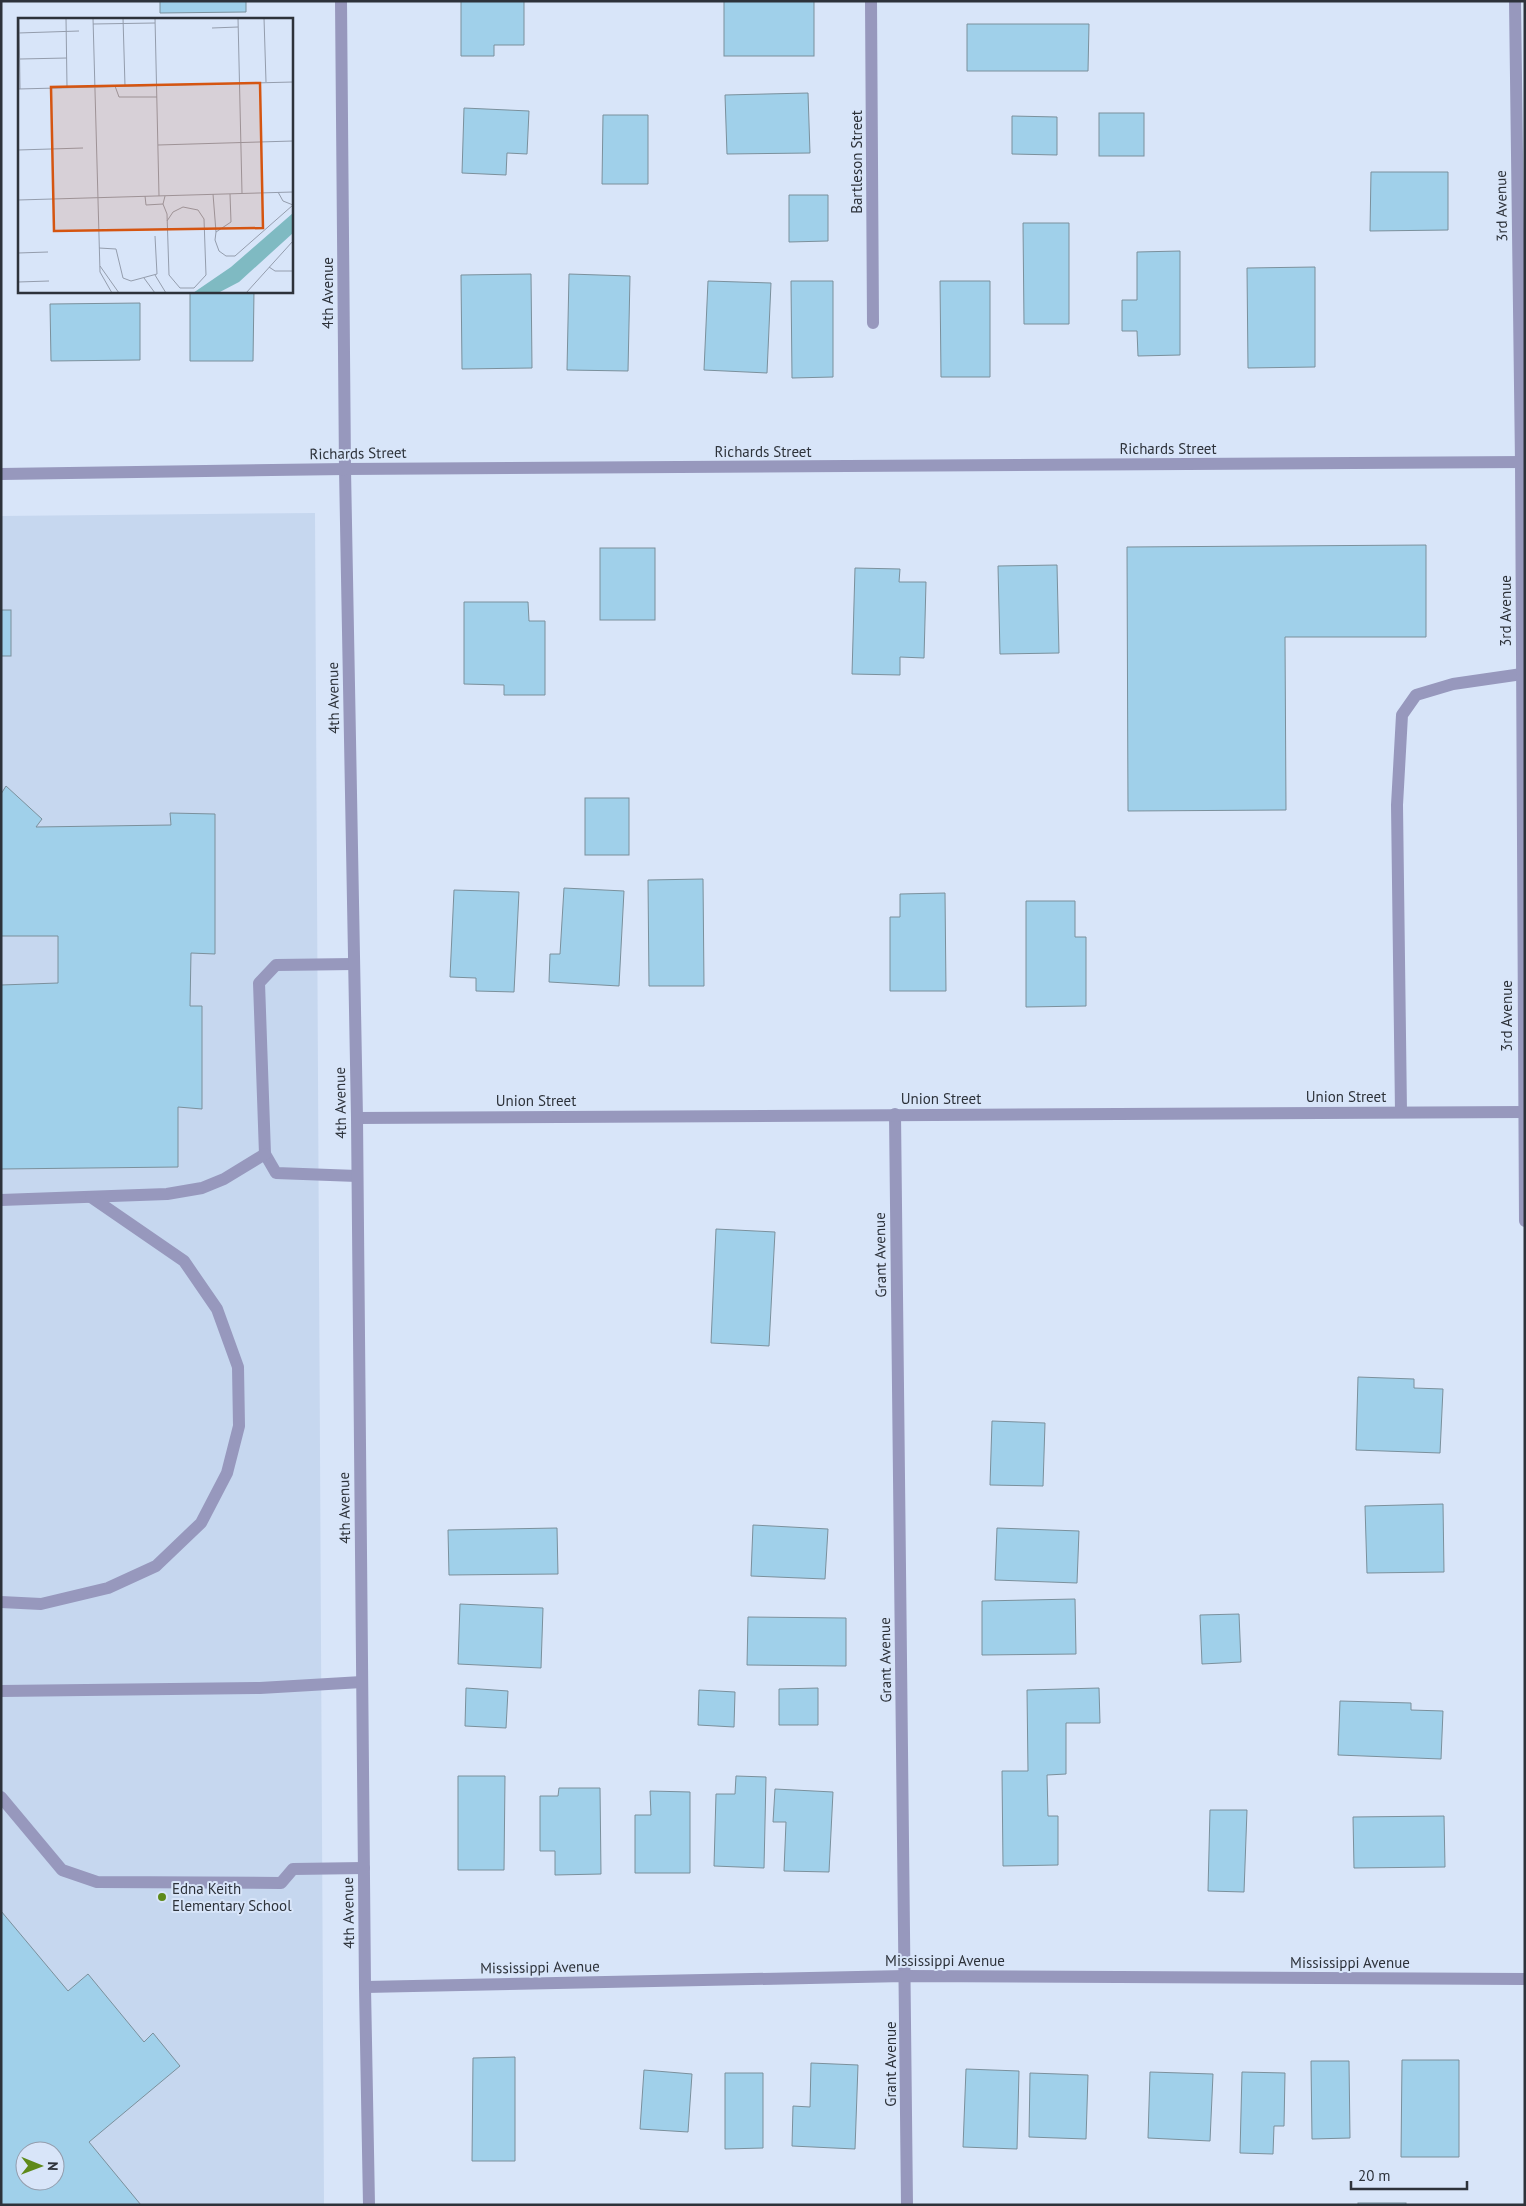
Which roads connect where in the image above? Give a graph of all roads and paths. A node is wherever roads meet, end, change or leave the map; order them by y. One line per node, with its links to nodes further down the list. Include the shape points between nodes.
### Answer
1 (341, 1): 7 (street, 4th Avenue)
2 (871, 1): 5 (street, Bartleson Street)
3 (1515, 1): 4 (street, 3rd Avenue)
4 (1521, 171): 6 (street, 3rd Avenue)
5 (873, 323)
6 (1523, 462): 7 (street, Richards Street); 9 (street, 3rd Avenue)
7 (345, 470): 8 (street, Richards Street); 11 (street, 4th Avenue)
8 (1, 474)
9 (1522, 674): 10 (street, 3rd Avenue); 12 (street, via 1453,684 1416,695 1402,715 1397,805)
10 (1524, 775): 13 (street, 3rd Avenue)
11 (354, 964): 15 (street, 4th Avenue); 16 (street, via 276,964 258,983)
12 (1401, 1112): 13 (street, Union Street); 14 (street, Union Street)
13 (1524, 1112): 20 (street, 3rd Avenue)
14 (895, 1114): 15 (street, Union Street); 26 (street, Grant Avenue)
15 (357, 1118): 17 (street, 4th Avenue)
16 (265, 1154): 17 (street, via 276,1174); 18 (street, via 224,1179 202,1188 167,1194)
17 (358, 1176): 22 (street, 4th Avenue)
18 (91, 1197): 19 (street); 21 (street, via 184,1261 218,1309 238,1367 239,1426 228,1473 202,1523 156,1566 99,1591 41,1604)
19 (1, 1200)
20 (1525, 1221)
21 (1, 1602)
22 (362, 1682): 23 (street, via 260,1688); 25 (street, 4th Avenue)
23 (1, 1691)
24 (1, 1797): 25 (street, via 62,1870 97,1882 281,1883 293,1869)
25 (364, 1868): 28 (street, 4th Avenue)
26 (905, 1976): 27 (street, Mississippi Avenue); 28 (street, Mississippi Avenue); 30 (street, Grant Avenue)
27 (1525, 1979)
28 (365, 1987): 29 (street, 4th Avenue)
29 (369, 2205)
30 (906, 2205)

